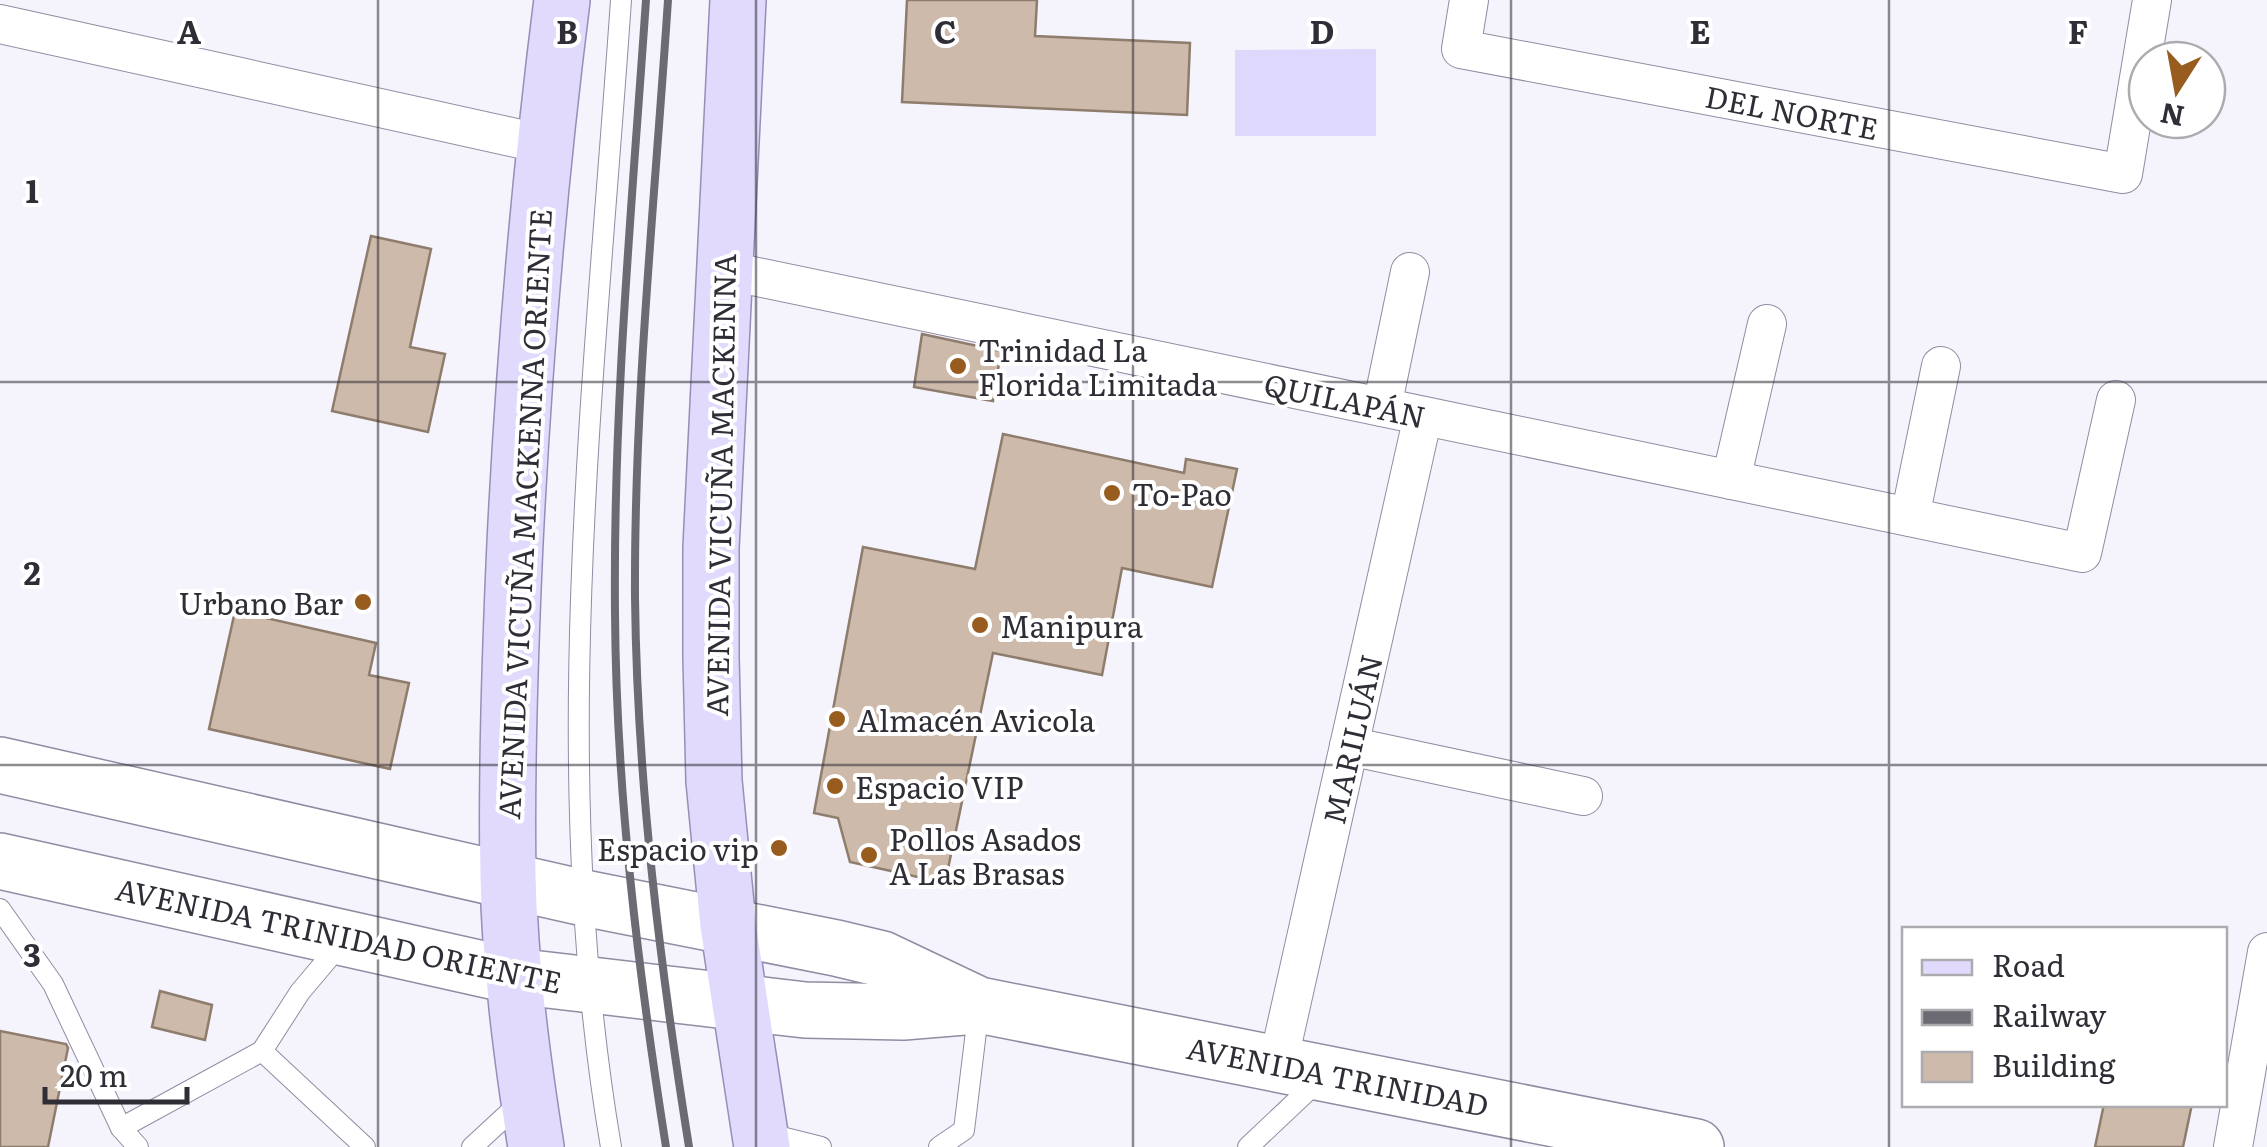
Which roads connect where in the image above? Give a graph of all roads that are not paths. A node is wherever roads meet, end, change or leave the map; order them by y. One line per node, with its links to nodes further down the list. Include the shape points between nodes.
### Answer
1 (562, 0): 7 (main road, AVENIDA VICUÑA MACKENNA ORIENTE)
2 (622, 0): 22 (lane, via 584,560)
3 (738, 0): 8 (main road, AVENIDA VICUÑA MACKENNA)
4 (1469, 0): 5 (street, DEL NORTE, via 1460,49 2123,174)
5 (2152, 0)
6 (0, 24): 7 (street)
7 (543, 144): 21 (main road, AVENIDA VICUÑA MACKENNA ORIENTE, via 519,467)
8 (724, 270): 13 (street, QUILAPÁN); 24 (main road, AVENIDA VICUÑA MACKENNA, via 710,657)
9 (1410, 272): 13 (street)
10 (1767, 324): 15 (street)
11 (1940, 366): 16 (street)
12 (2116, 400): 16 (street, QUILAPÁN, via 2082,552)
13 (1382, 407): 14 (street, QUILAPÁN)
14 (1423, 416): 15 (street, QUILAPÁN); 17 (street, MARILUÁN)
15 (1731, 480): 16 (street, QUILAPÁN)
16 (1910, 517)
17 (1350, 746): 19 (street); 32 (street, MARILUÁN)
18 (0, 765): 21 (main road)
19 (1583, 796)
20 (0, 862): 25 (main road, AVENIDA TRINIDAD ORIENTE)
21 (508, 879): 22 (main road); 27 (main road, AVENIDA VICUÑA MACKENNA ORIENTE)
22 (584, 898): 24 (main road); 28 (lane)
23 (0, 909): 34 (lane, via 53,984)
24 (728, 925): 29 (main road, AVENIDA VICUÑA MACKENNA); 30 (main road, AVENIDA TRINIDAD, via 882,959)
25 (345, 939): 27 (main road, AVENIDA TRINIDAD ORIENTE); 31 (lane)
26 (2267, 952): 44 (street)
27 (514, 976): 28 (main road, AVENIDA TRINIDAD ORIENTE); 33 (main road, AVENIDA VICUÑA MACKENNA ORIENTE)
28 (589, 985): 29 (main road, AVENIDA TRINIDAD ORIENTE); 39 (lane)
29 (739, 1003): 30 (main road, AVENIDA TRINIDAD, via 864,1012); 35 (main road, AVENIDA VICUÑA MACKENNA)
30 (979, 1005): 32 (main road, AVENIDA TRINIDAD); 41 (lane, via 964,1130)
31 (262, 1051): 34 (lane); 37 (lane)
32 (1303, 1068): 42 (lane); 43 (main road, AVENIDA TRINIDAD)
33 (532, 1121): 38 (lane)
34 (121, 1128): 36 (lane)
35 (760, 1139): 40 (lane)
36 (138, 1147)
37 (365, 1147)
38 (472, 1147)
39 (611, 1147)
40 (822, 1147)
41 (939, 1147)
42 (1248, 1147)
43 (1696, 1147)
44 (2233, 1147)

